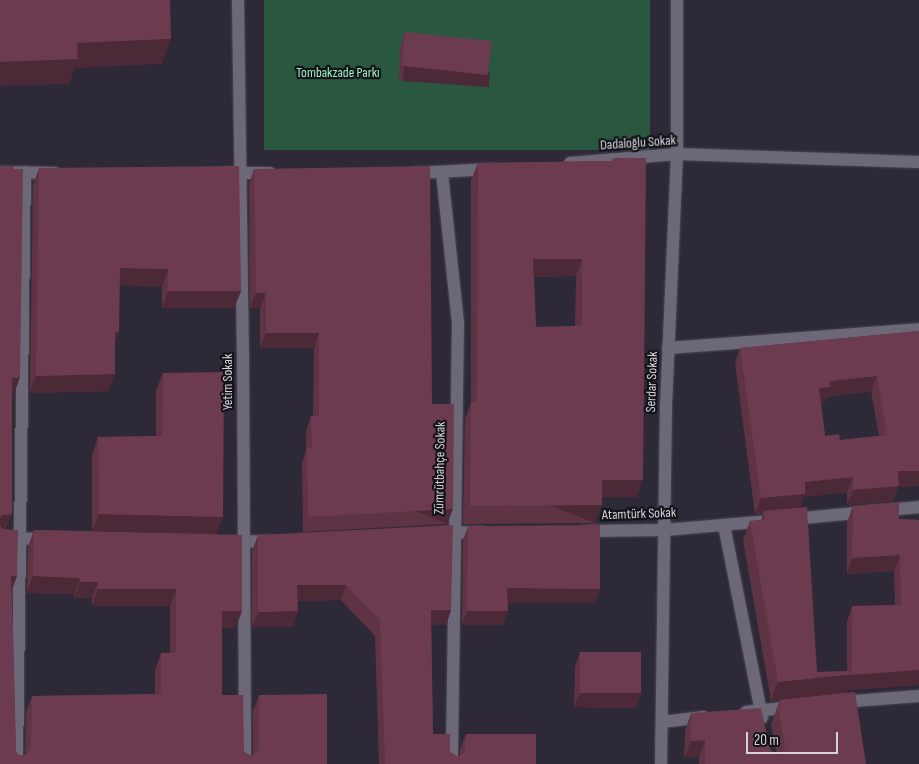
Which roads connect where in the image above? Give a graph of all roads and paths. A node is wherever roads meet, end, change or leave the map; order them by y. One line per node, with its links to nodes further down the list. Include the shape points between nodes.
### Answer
1 (238, 0): 11 (street, Yetim Sokak)
2 (677, 0): 3 (street, Serdar Sokak)
3 (677, 154): 4 (street, Dadaloğlu Sokak); 5 (street, Dadaloğlu Sokak); 16 (street, Serdar Sokak)
4 (919, 162)
5 (558, 164)
6 (500, 168): 14 (street)
7 (0, 172): 8 (street)
8 (25, 172): 9 (street); 25 (street)
9 (64, 173)
10 (211, 173): 11 (street)
11 (240, 173): 12 (street); 29 (street, Yetim Sokak)
12 (279, 173)
13 (404, 173): 14 (street)
14 (442, 173): 21 (street, Zümrütbahçe Sokak, via 458,323)
15 (919, 329): 16 (street)
16 (668, 348): 19 (street, Serdar Sokak)
17 (919, 507): 18 (street, Atamtürk Sokak)
18 (724, 525): 19 (street, Atamtürk Sokak); 33 (street)
19 (665, 530): 20 (street, Atamtürk Sokak); 34 (street, Serdar Sokak)
20 (569, 531)
21 (454, 532): 22 (street); 23 (street); 38 (street, Zümrütbahçe Sokak)
22 (493, 532)
23 (426, 534)
24 (0, 538): 25 (street)
25 (20, 538): 26 (street); 36 (street)
26 (58, 539)
27 (282, 541): 29 (street)
28 (215, 542): 29 (street)
29 (244, 542): 37 (street, Yetim Sokak)
30 (919, 696): 31 (street)
31 (826, 704)
32 (807, 706): 33 (street)
33 (760, 711): 34 (street); 35 (street)
34 (662, 722): 39 (street, Serdar Sokak)
35 (764, 728)
36 (16, 764)
37 (245, 764)
38 (452, 764)
39 (661, 764)

